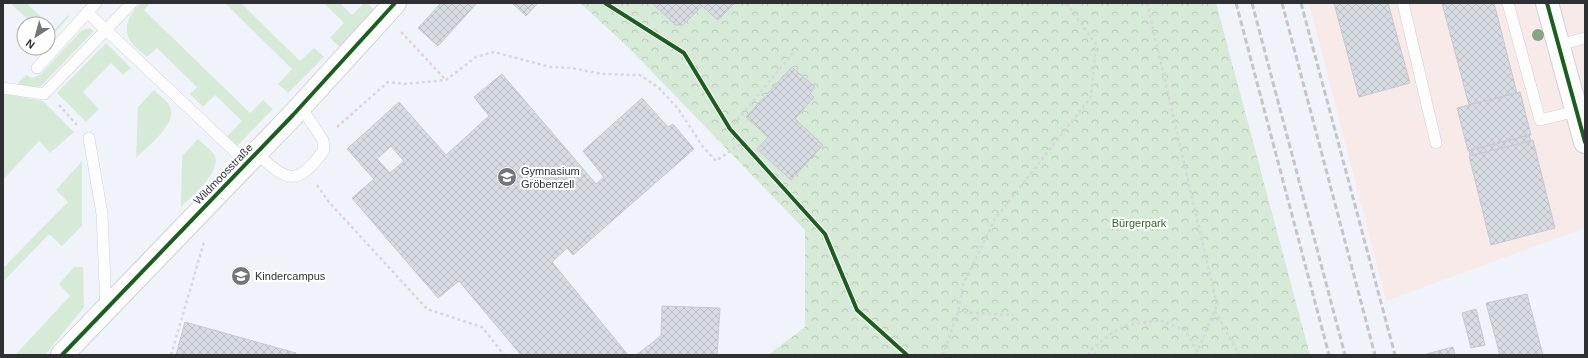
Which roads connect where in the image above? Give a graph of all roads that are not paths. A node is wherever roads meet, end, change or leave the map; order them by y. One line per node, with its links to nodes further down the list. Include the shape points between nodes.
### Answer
1 (96, 3): 7 (lane)
2 (132, 3): 8 (lane)
3 (395, 3): 13 (street, Wildmoosstraße)
4 (1403, 3): 16 (lane)
5 (1508, 3): 14 (lane, via 1540,120)
6 (1547, 3): 10 (street)
7 (87, 12): 8 (lane); 11 (lane)
8 (106, 30): 12 (lane, via 44,94); 18 (lane)
9 (1585, 38): 10 (lane)
10 (1559, 45): 14 (street)
11 (36, 68)
12 (3, 88)
13 (301, 107): 18 (street, Wildmoosstraße); 18 (lane, via 323,140 324,150 307,172 293,177 277,172)
14 (1577, 111): 17 (street)
15 (89, 138): 19 (lane, via 102,214)
16 (1436, 142)
17 (1585, 142)
18 (252, 158): 19 (street, Wildmoosstraße)
19 (106, 308): 20 (street, Wildmoosstraße)
20 (62, 355)

